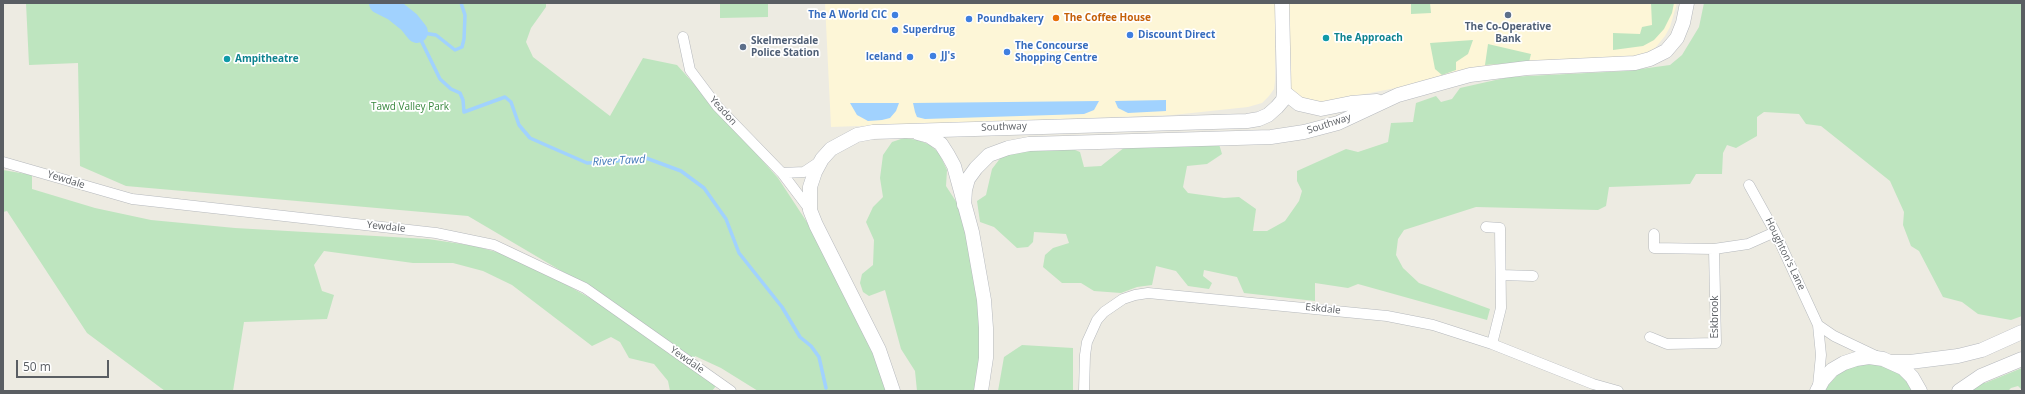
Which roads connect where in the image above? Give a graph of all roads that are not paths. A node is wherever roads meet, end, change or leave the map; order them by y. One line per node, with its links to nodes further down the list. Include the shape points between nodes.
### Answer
1 (1282, 3): 4 (street)
2 (1687, 3): 5 (street, Southway, via 1684,23 1677,38 1666,51 1635,63 1527,68 1484,73 1446,81)
3 (683, 37): 9 (street, Yeadon, via 690,70 717,106)
4 (1284, 92): 5 (street, via 1299,104 1321,109 1351,103); 6 (street, Southway, via 1280,104 1268,115 1247,121)
5 (1384, 101): 11 (street, Southway, via 1338,123 1271,137 1029,144 1008,148 990,155 976,168 964,190)
6 (910, 131): 7 (street, Southway, via 857,135 831,149); 11 (street, Southway, via 929,136 941,144 954,166)
7 (822, 159): 9 (street, via 813,168 804,172); 12 (street, Southway, via 810,187)
8 (3, 162): 25 (street, Yewdale, via 132,199 436,233 494,245 585,288)
9 (782, 173): 12 (street, Yeadon)
10 (1750, 184): 14 (street, Houghton's Lane)
11 (964, 205): 27 (street, Southway, via 972,232 984,300 986,358)
12 (810, 210): 26 (street, Southway, via 879,350)
13 (1486, 227): 17 (street, via 1500,228)
14 (1775, 232): 16 (street, via 1748,244); 19 (street, Houghton's Lane)
15 (1654, 234): 16 (street, via 1654,248)
16 (1714, 249): 21 (street, Eskbrook, via 1716,343 1667,344)
17 (1502, 275): 18 (street); 22 (street, via 1501,308)
18 (1533, 276)
19 (1818, 325): 24 (street, via 1834,336); 30 (street, Houghton's Lane, via 1821,355)
20 (2022, 332): 24 (street, via 1982,350 1958,356 1910,362)
21 (1650, 337)
22 (1492, 344): 28 (street, Eskdale, via 1433,324 1387,316 1169,294 1135,295 1104,312 1092,330 1085,355); 29 (street, Eskdale, via 1593,384)
23 (2022, 359): 32 (street, via 1981,376)
24 (1888, 361): 30 (street, via 1863,358 1844,363 1832,370); 31 (street, via 1912,376)
25 (731, 391)
26 (893, 391)
27 (981, 391)
28 (1084, 391)
29 (1618, 391)
30 (1817, 391)
31 (1920, 391)
32 (1959, 391)

